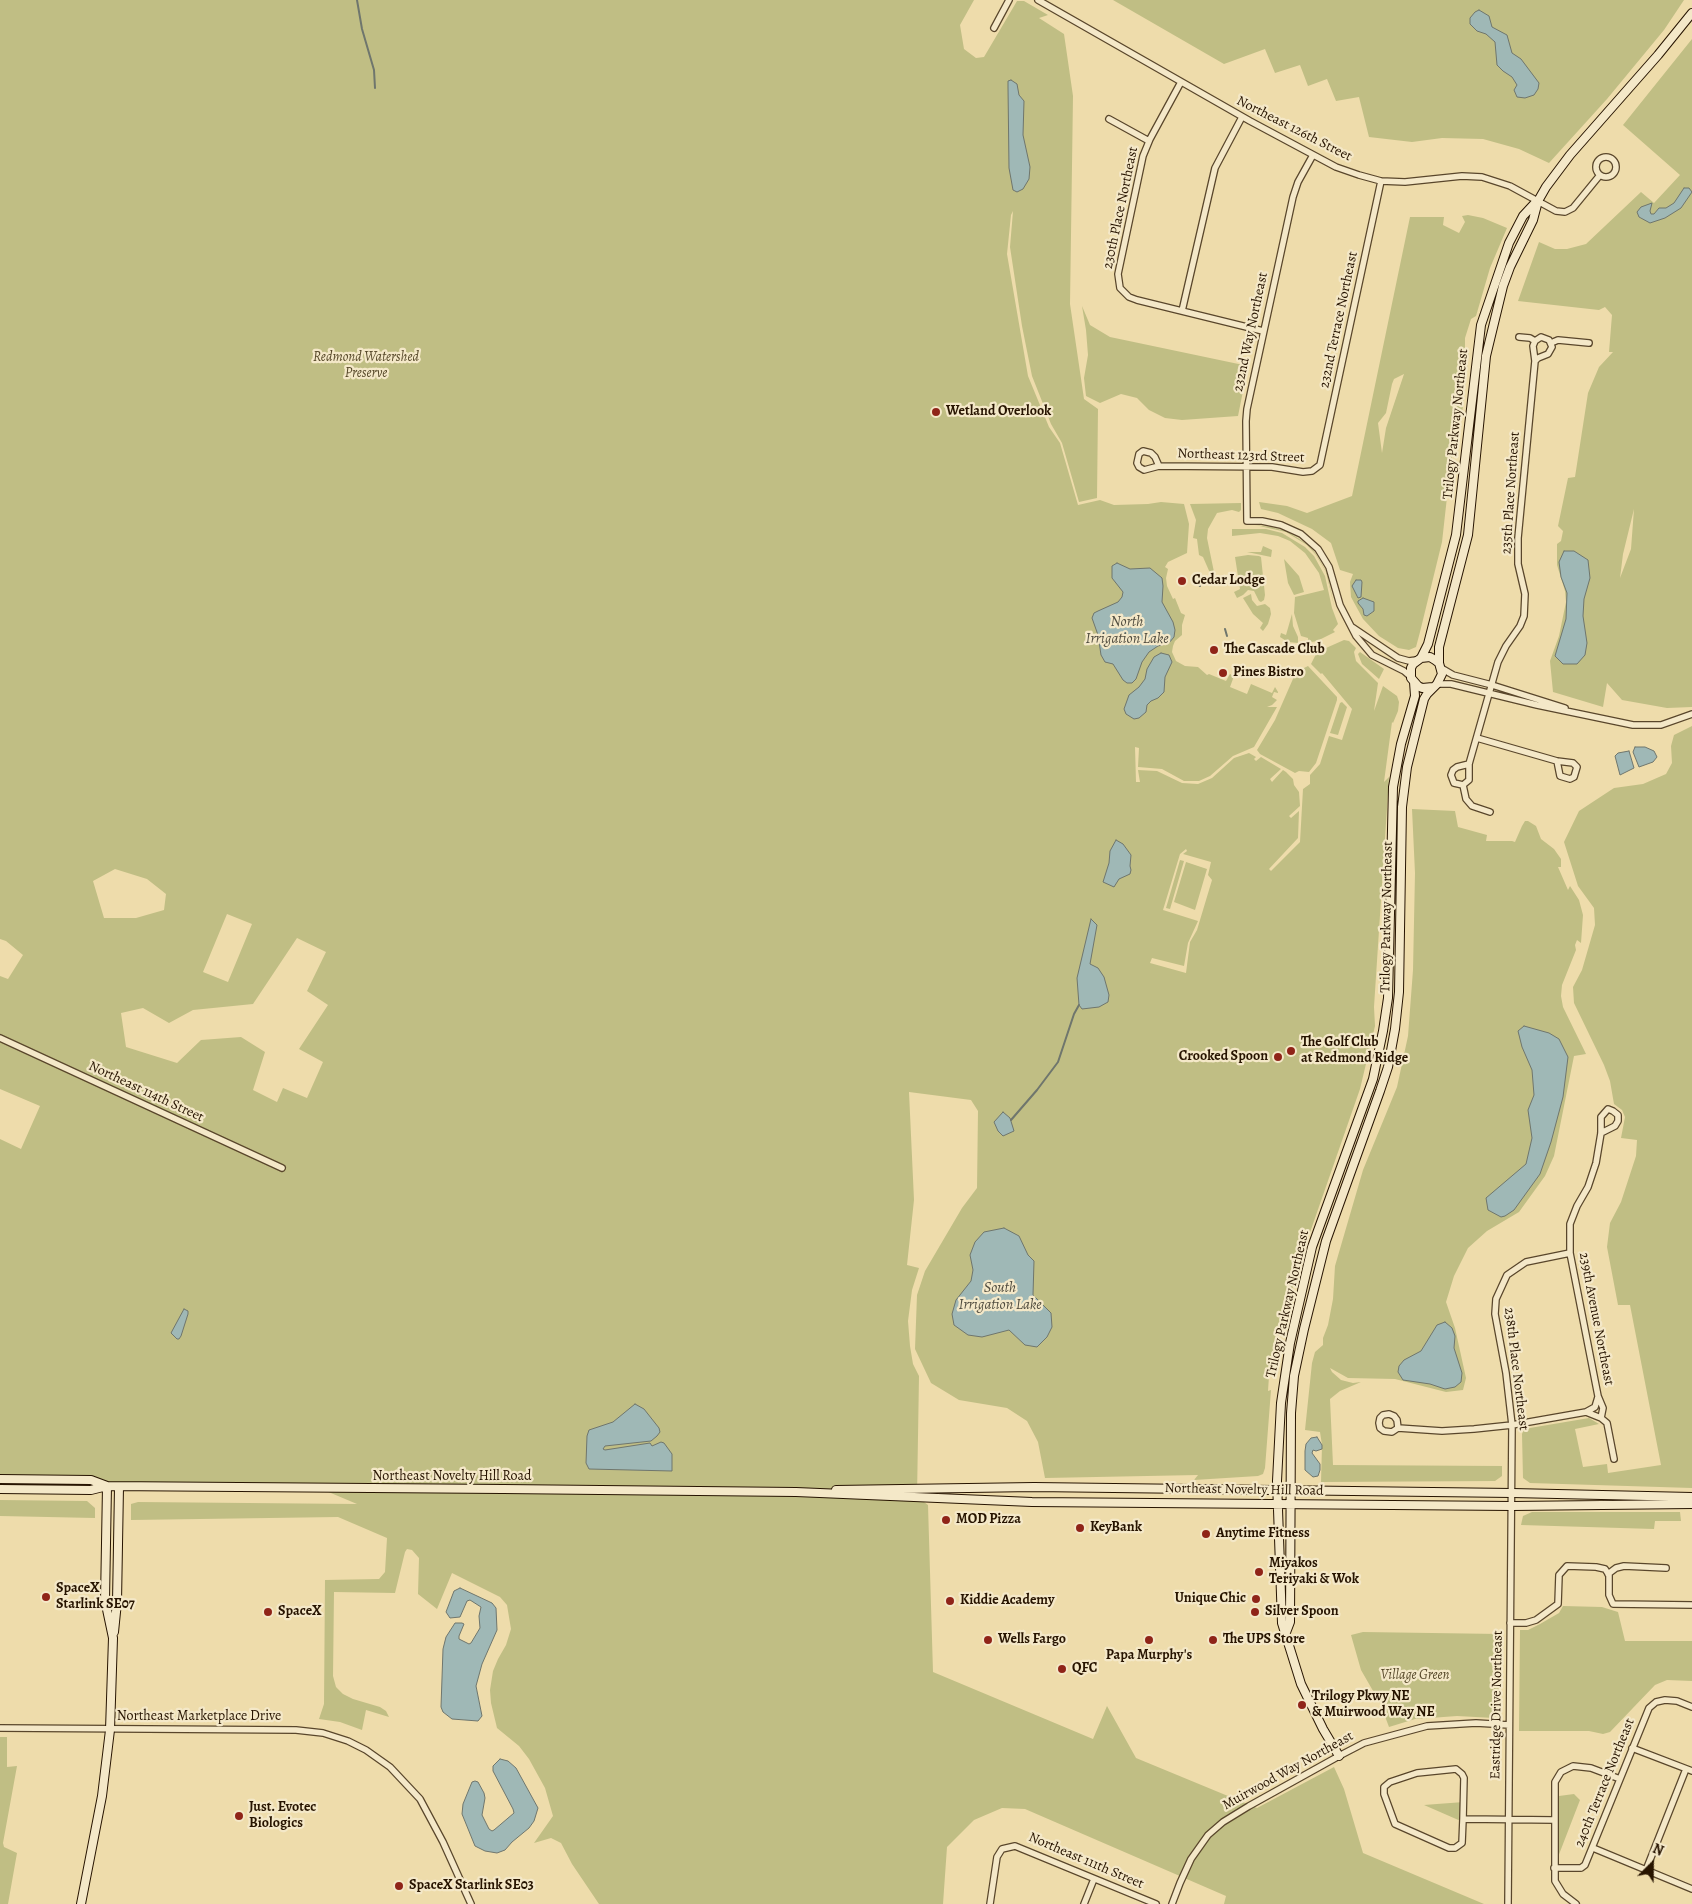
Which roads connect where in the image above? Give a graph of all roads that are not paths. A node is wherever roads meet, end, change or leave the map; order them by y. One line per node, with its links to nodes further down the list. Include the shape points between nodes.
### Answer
1 (1009, 0): 4 (street)
2 (1038, 0): 5 (street, Northeast 126th Street)
3 (1692, 13): 12 (street, Trilogy Parkway Northeast, via 1570,155)
4 (994, 28)
5 (1181, 82): 6 (street, Northeast 126th Street); 8 (street, 230th Place Northeast)
6 (1242, 117): 9 (street, Northeast 126th Street); 13 (street, via 1215,168)
7 (1109, 119): 8 (street)
8 (1149, 141): 13 (street, 230th Place Northeast, via 1118,274 1120,288 1128,297)
9 (1313, 155): 11 (street, Northeast 126th Street, via 1344,170); 14 (street, 232nd Way Northeast, via 1293,196)
10 (1600, 174): 12 (street, Northeast 126th Street, via 1570,211 1561,212)
11 (1381, 181): 12 (street, Northeast 126th Street, via 1482,177 1510,186); 20 (street, 232nd Terrace Northeast)
12 (1538, 201): 24 (street, Trilogy Parkway Northeast, via 1523,216 1509,243 1481,325 1456,534 1428,644); 25 (street, Trilogy Parkway Northeast, via 1533,220 1510,267 1486,356 1468,535 1439,647)
13 (1182, 311): 14 (street)
14 (1263, 331): 22 (street, 232nd Way Northeast, via 1246,421)
15 (1519, 337): 16 (street)
16 (1535, 341): 17 (street, via 1541,337); 19 (street, 235th Place Northeast)
17 (1551, 343): 18 (street, via 1558,340); 19 (street, via 1548,354)
18 (1588, 343)
19 (1534, 361): 28 (street, 235th Place Northeast, via 1517,552 1524,616 1498,662)
20 (1320, 465): 22 (street, Northeast 123rd Street, via 1312,471 1303,472)
21 (1159, 466): 22 (street, Northeast 123rd Street)
22 (1247, 467): 23 (street, 232nd Way Northeast, via 1247,521 1281,525 1301,534 1318,549 1329,567 1340,605)
23 (1352, 627): 24 (street, via 1398,658); 26 (street, via 1372,655 1404,671)
24 (1418, 659): 25 (street, via 1430,657); 26 (street, via 1411,668)
25 (1440, 666): 27 (street, via 1442,674); 28 (street, via 1453,675)
26 (1413, 680): 27 (street, via 1422,688); 51 (street, Trilogy Parkway Northeast, via 1415,696 1393,787 1388,982 1383,1031 1373,1079 1312,1247 1290,1343 1281,1403)
27 (1435, 685): 29 (street, via 1451,684); 52 (street, Trilogy Parkway Northeast, via 1424,699 1402,807 1399,992 1395,1029 1388,1067 1326,1241 1298,1352 1291,1413)
28 (1492, 685): 29 (street, 235th Place Northeast); 31 (street)
29 (1490, 694): 31 (street); 32 (street, 235th Place Northeast)
30 (1692, 714): 31 (street, via 1652,725 1633,725)
31 (1591, 716)
32 (1477, 738): 33 (street); 34 (street, 235th Place Northeast)
33 (1557, 761)
34 (1468, 764): 35 (street, 235th Place Northeast, via 1469,780); 35 (street, 235th Place Northeast, via 1458,767 1451,775 1454,783)
35 (1463, 785): 36 (street, 235th Place Northeast, via 1466,799 1472,806)
36 (1490, 812)
37 (0, 1038): 39 (street, Northeast 114th Street)
38 (1601, 1133): 40 (street, 239th Avenue Northeast, via 1588,1188 1570,1224)
39 (282, 1168)
40 (1570, 1253): 41 (street, 239th Avenue Northeast); 44 (street, 238th Place Northeast, via 1526,1262 1507,1275 1496,1299 1494,1314)
41 (1598, 1396): 42 (street, 239th Avenue Northeast, via 1595,1407); 43 (street, 239th Avenue Northeast, via 1603,1408)
42 (1586, 1412): 43 (street); 44 (street)
43 (1601, 1418): 46 (street, 239th Avenue Northeast, via 1607,1424)
44 (1512, 1425): 45 (street, via 1442,1430); 54 (street, 238th Place Northeast)
45 (1398, 1428)
46 (1614, 1459)
47 (0, 1480): 48 (street, Northeast Novelty Hill Road, via 91,1480)
48 (107, 1486): 49 (street, Northeast Novelty Hill Road); 50 (street, Northeast Novelty Hill Road, via 91,1490); 65 (street, via 106,1600)
49 (119, 1487): 53 (street, Northeast Novelty Hill Road); 65 (street, via 117,1602)
50 (0, 1489)
51 (1278, 1491): 52 (street, Northeast Novelty Hill Road); 53 (street, Northeast Novelty Hill Road, via 944,1487); 56 (street, Trilogy Parkway Northeast)
52 (1290, 1491): 54 (street, Northeast Novelty Hill Road); 57 (street, Trilogy Parkway Northeast)
53 (796, 1492): 56 (street, Northeast Novelty Hill Road, via 1032,1502)
54 (1512, 1492): 55 (street, Northeast Novelty Hill Road); 59 (street, 238th Place Northeast)
55 (1692, 1497)
56 (1278, 1503): 57 (street, Northeast Novelty Hill Road); 64 (street, Trilogy Parkway Northeast, via 1280,1600)
57 (1290, 1503): 59 (street, Northeast Novelty Hill Road); 64 (street, Trilogy Parkway Northeast, via 1290,1622)
58 (1692, 1504): 59 (street, Northeast Novelty Hill Road)
59 (1512, 1506): 63 (street, Eastridge Drive Northeast)
60 (1666, 1568): 61 (street, via 1624,1566)
61 (1608, 1574): 62 (street, via 1612,1604); 63 (street, via 1605,1569 1596,1567 1567,1566 1559,1575 1558,1604 1536,1620)
62 (1692, 1605)
63 (1510, 1623): 67 (street, Eastridge Drive Northeast)
64 (1285, 1635): 71 (street, via 1302,1684)
65 (112, 1638): 69 (street)
66 (1692, 1707): 70 (street, 240th Terrace Northeast, via 1677,1701 1660,1700 1649,1708)
67 (1509, 1725): 71 (street, Muirwood Way Northeast, via 1427,1726 1364,1744); 75 (street, Eastridge Drive Northeast)
68 (0, 1728): 69 (street, Northeast Marketplace Drive)
69 (110, 1730): 82 (street, via 102,1796); 83 (street, Northeast Marketplace Drive, via 296,1730 324,1733 348,1741 390,1766 420,1799)
70 (1632, 1748): 72 (street); 73 (street, 240th Terrace Northeast)
71 (1339, 1756): 87 (street, Muirwood Way Northeast, via 1249,1806 1208,1835 1191,1859)
72 (1689, 1770): 79 (street)
73 (1620, 1779): 76 (street, via 1579,1766 1561,1772 1555,1782); 77 (street, 240th Terrace Northeast)
74 (1463, 1819): 74 (street, via 1464,1778 1456,1770 1417,1773 1384,1787 1395,1824 1449,1848 1462,1843); 75 (street)
75 (1509, 1820): 76 (street); 88 (street, Eastridge Drive Northeast)
76 (1554, 1820): 78 (street)
77 (1593, 1848): 78 (street, 240th Terrace Northeast, via 1581,1868); 79 (street)
78 (1554, 1868): 89 (street, via 1562,1894)
79 (1646, 1870): 81 (street)
80 (1094, 1879): 84 (street, Northeast 111th Street, via 1019,1846 1010,1846 997,1857); 85 (street); 86 (street, Northeast 111th Street)
81 (1692, 1890)
82 (81, 1904)
83 (471, 1904)
84 (990, 1904)
85 (1084, 1904)
86 (1156, 1904)
87 (1172, 1904)
88 (1508, 1904)
89 (1575, 1904)

